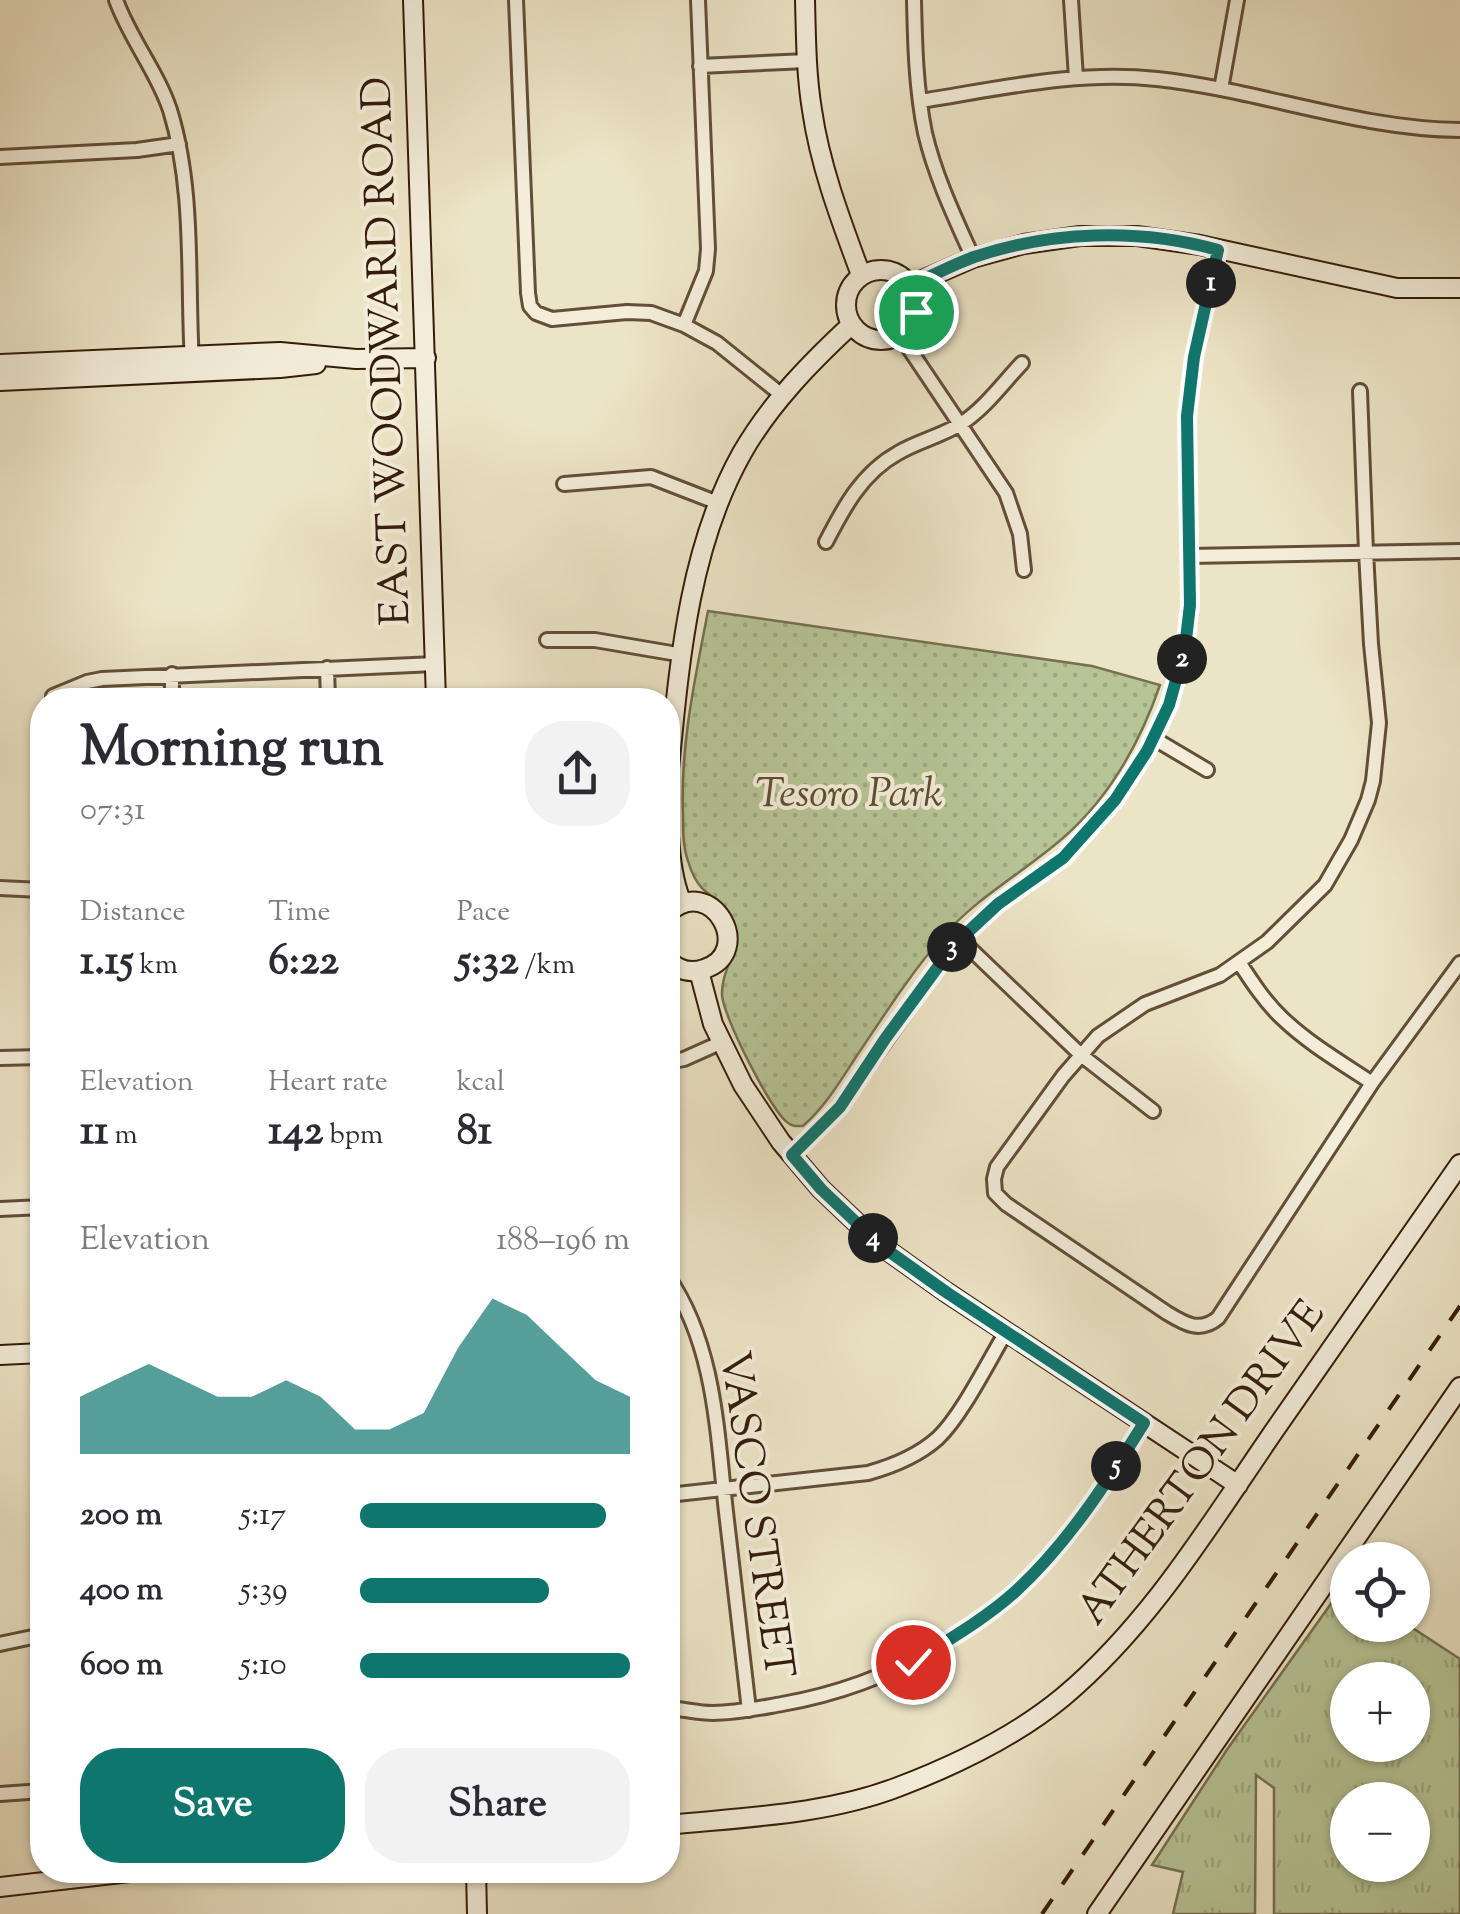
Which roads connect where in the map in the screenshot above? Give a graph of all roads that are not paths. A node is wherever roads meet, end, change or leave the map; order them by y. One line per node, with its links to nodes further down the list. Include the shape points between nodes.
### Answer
1 (116, 0): 15 (street, via 154,73)
2 (413, 0): 25 (street, EAST WOODWARD ROAD)
3 (516, 0): 22 (street, via 530,306 552,318 628,312)
4 (698, 0): 10 (street)
5 (806, 0): 9 (street)
6 (914, 0): 13 (street)
7 (1072, 0): 11 (street)
8 (1237, 0): 12 (street)
9 (807, 61): 10 (street); 19 (street, via 822,159)
10 (700, 66): 22 (street, via 708,248)
11 (1076, 78): 12 (street, via 1154,78); 13 (street)
12 (1221, 89): 14 (street, via 1382,124)
13 (920, 101): 18 (street, via 926,136)
14 (1460, 130)
15 (179, 144): 16 (street); 28 (street)
16 (0, 157)
17 (1218, 250): 18 (street, via 1137,236 1080,236); 21 (street, via 1396,288); 38 (street, via 1187,416)
18 (972, 258): 20 (street)
19 (861, 275): 20 (street, via 888,270); 23 (street, via 846,298)
20 (910, 286): 24 (street, via 916,312)
21 (1460, 288)
22 (684, 325): 31 (street)
23 (851, 325): 24 (street, via 874,340); 31 (street)
24 (900, 335): 32 (street)
25 (426, 358): 28 (street, via 280,352); 42 (street, EAST WOODWARD ROAD)
26 (1022, 362): 32 (street)
27 (0, 364): 28 (street)
28 (192, 364): 29 (street)
29 (0, 380)
30 (1360, 391): 37 (street)
31 (782, 396): 34 (street)
32 (960, 424): 35 (street, via 873,470); 39 (street, via 1006,493)
33 (564, 484): 34 (street, via 651,478)
34 (718, 503): 41 (street)
35 (826, 542)
36 (1460, 551): 37 (street)
37 (1366, 552): 38 (street); 56 (street, via 1379,723 1368,800 1325,885)
38 (1189, 556): 50 (street, via 1185,648)
39 (1024, 570)
40 (548, 640): 41 (street, via 595,640)
41 (682, 655): 49 (street)
42 (435, 664): 43 (street); 48 (street, EAST WOODWARD ROAD)
43 (327, 668): 44 (street); 47 (street)
44 (172, 674): 45 (street); 46 (street)
45 (72, 688)
46 (172, 688)
47 (328, 688)
48 (436, 688)
49 (678, 688)
50 (1153, 738): 51 (street); 55 (street, via 1115,800 1063,858)
51 (1208, 770)
52 (0, 888): 53 (street)
53 (30, 889)
54 (680, 906): 59 (street, via 705,904 727,928 725,951)
55 (960, 939): 61 (street); 67 (street, via 840,1107)
56 (1238, 962): 61 (street, via 1145,1004); 65 (street, via 1281,1018)
57 (1460, 963): 65 (street)
58 (680, 969): 59 (street)
59 (699, 971): 60 (street)
60 (722, 1042): 64 (street); 67 (street)
61 (1081, 1055): 65 (street, via 996,1167 995,1193 1194,1327 1218,1318); 66 (street)
62 (30, 1057): 63 (street)
63 (0, 1058)
64 (680, 1060)
65 (1372, 1084)
66 (1153, 1112)
67 (792, 1155): 72 (street, via 880,1245)
68 (1460, 1164): 77 (street, ATHERTON DRIVE)
69 (30, 1207): 70 (street)
70 (0, 1208)
71 (680, 1297): 78 (street, VASCO STREET, via 704,1356)
72 (1006, 1332): 76 (street); 78 (street, via 956,1414 916,1454 868,1473)
73 (30, 1354): 74 (street)
74 (0, 1355)
75 (1460, 1387): 91 (street)
76 (1144, 1423): 77 (street); 83 (street, via 1062,1542 980,1620 866,1682)
77 (1238, 1485): 86 (street, ATHERTON DRIVE, via 1110,1654 1014,1730 952,1765 826,1809)
78 (724, 1490): 79 (street); 83 (street, VASCO STREET)
79 (680, 1494)
80 (30, 1638): 81 (street)
81 (0, 1644)
82 (680, 1709): 83 (street)
83 (749, 1710)
84 (30, 1792): 85 (street)
85 (0, 1794)
86 (680, 1825)
87 (35, 1883): 89 (street)
88 (477, 1883): 90 (street)
89 (0, 1887)
90 (478, 1914)
91 (1097, 1914)

